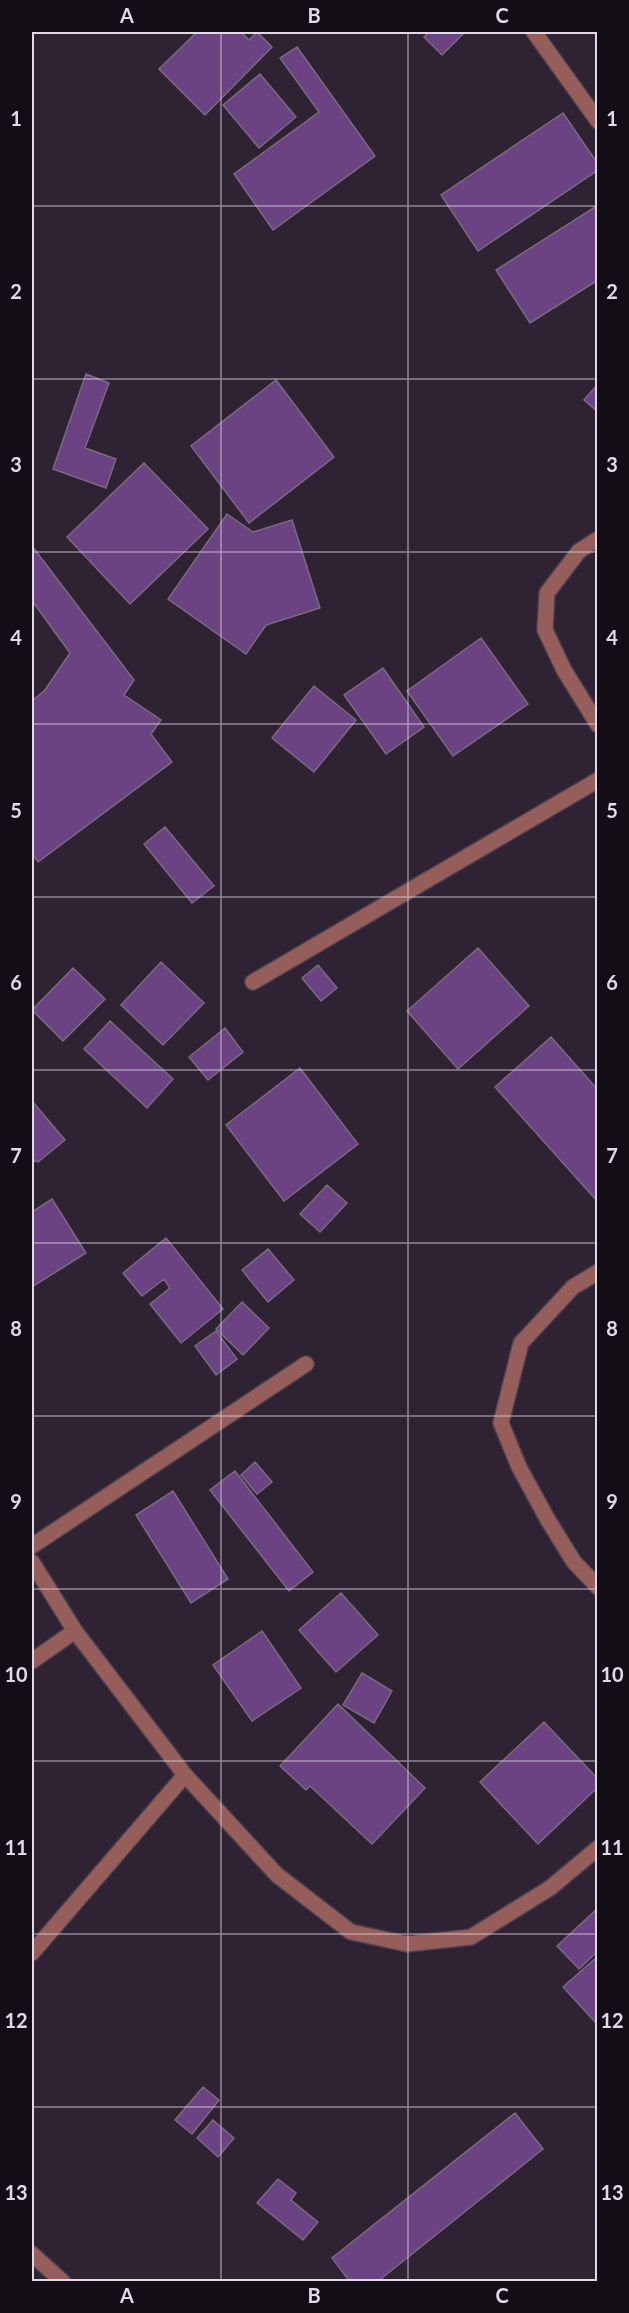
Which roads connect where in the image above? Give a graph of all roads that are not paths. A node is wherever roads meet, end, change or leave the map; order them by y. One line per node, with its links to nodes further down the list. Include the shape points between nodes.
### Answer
1 (534, 32): 2 (street)
2 (597, 121)
3 (597, 539): 4 (street, via 579,551 547,592 545,630)
4 (597, 725)
5 (597, 780): 6 (street)
6 (253, 982)
7 (597, 1272): 11 (street, via 573,1287 521,1343 501,1423 548,1520 574,1562)
8 (306, 1364): 9 (street)
9 (32, 1546)
10 (32, 1562): 12 (street)
11 (597, 1587)
12 (75, 1631): 13 (street); 14 (street)
13 (32, 1661)
14 (185, 1775): 15 (street, via 277,1875 351,1932 407,1944 471,1937 550,1888); 16 (street)
15 (597, 1848)
16 (32, 1953)
17 (32, 2254): 18 (street)
18 (63, 2282)

